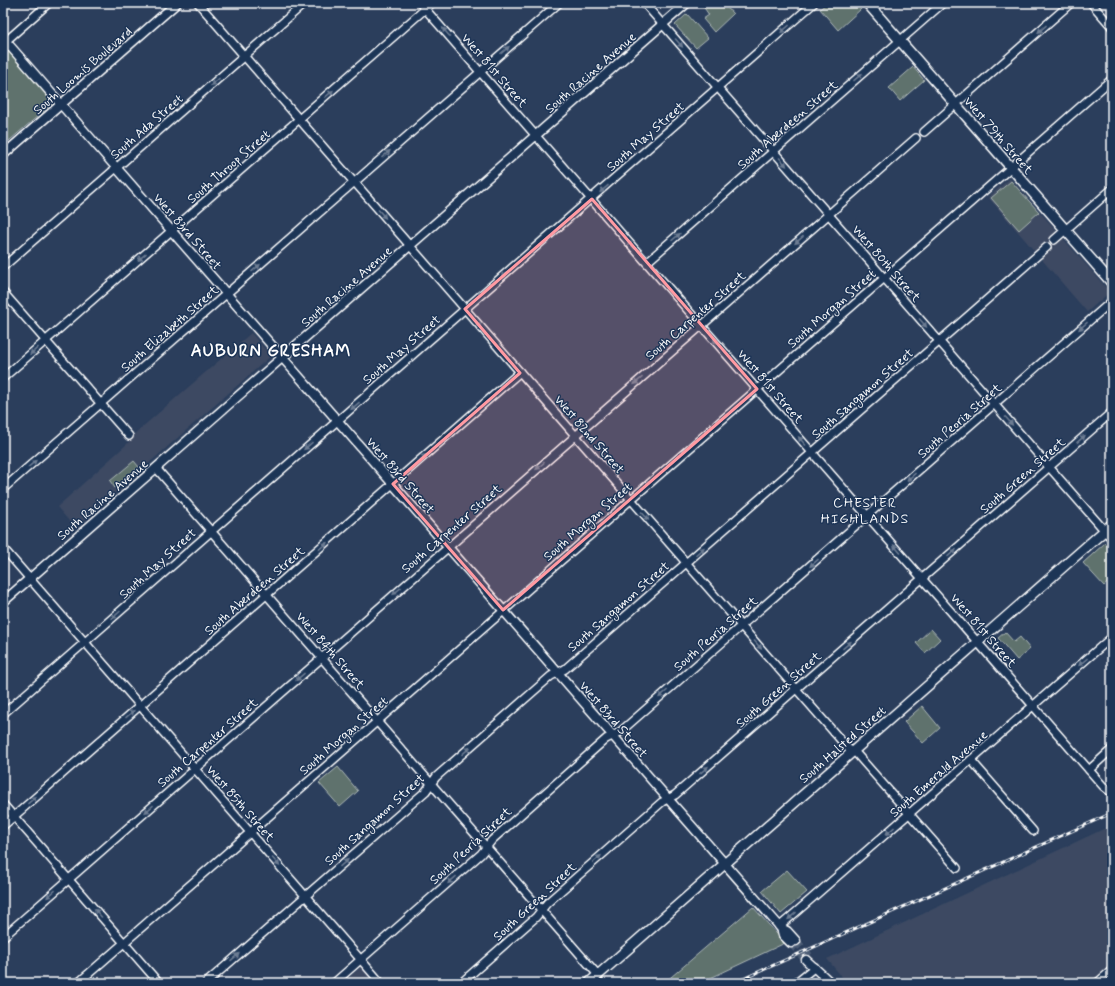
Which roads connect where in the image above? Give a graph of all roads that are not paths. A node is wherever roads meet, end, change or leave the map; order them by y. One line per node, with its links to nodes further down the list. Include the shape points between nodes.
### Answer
1 (49, 3): 18 (street)
2 (177, 3): 24 (street, South Loomis Boulevard)
3 (198, 3): 20 (street, West 82nd Street)
4 (305, 3): 20 (street, South Ada Street)
5 (420, 3): 15 (street, West 81st Street)
6 (432, 3): 15 (street, South Throop Street)
7 (559, 3): 21 (street, South Elizabeth Street, one-way to 7)
8 (644, 3): 16 (street, West 80th Street)
9 (687, 3): 16 (street, South Racine Avenue)
10 (814, 3): 23 (street, South May Street, one-way to 23)
11 (867, 3): 19 (main road, West 79th Street)
12 (943, 3): 19 (street, South Aberdeen Street)
13 (1071, 3): 25 (street, one-way to 25)
14 (1091, 3): 17 (street)
15 (426, 9): 21 (street, West 81st Street, one-way to 15); 26 (street, South Throop Street, one-way to 15)
16 (663, 24): 23 (street, West 80th Street, one-way to 23); 28 (street, South Racine Avenue)
17 (1112, 27)
18 (4, 39): 24 (street, West 83rd Street)
19 (900, 40): 25 (main road, West 79th Street); 30 (street, South Aberdeen Street, one-way to 19)
20 (244, 56): 26 (street, West 82nd Street); 33 (street, South Ada Street, one-way to 33)
21 (480, 72): 28 (street, West 81st Street); 34 (street, South Elizabeth Street, one-way to 21)
22 (1112, 79): 32 (street, South Morgan Street)
23 (718, 88): 30 (street, West 80th Street); 36 (street, South May Street, one-way to 36)
24 (61, 104): 31 (street, South Loomis Boulevard); 33 (street, West 83rd Street)
25 (955, 104): 27 (street); 32 (main road, West 79th Street)
26 (300, 119): 34 (street, West 82nd Street); 39 (street, South Throop Street)
27 (924, 132)
28 (536, 136): 36 (street, West 81st Street); 41 (street, South Racine Avenue)
29 (916, 138): 37 (street, South Carpenter Street)
30 (773, 151): 37 (street, West 80th Street, one-way to 37); 43 (street, South Aberdeen Street, one-way to 30)
31 (3, 155)
32 (1011, 167): 38 (main road, West 79th Street); 45 (street, South Morgan Street)
33 (117, 168): 39 (street, West 83rd Street); 44 (street, South Ada Street)
34 (354, 182): 41 (street, West 82nd Street, one-way to 41); 48 (street, South Elizabeth Street, one-way to 34)
35 (1112, 189): 38 (street)
36 (592, 199): 43 (street, West 81st Street, one-way to 36); 50 (street, South May Street, one-way to 50)
37 (828, 214): 45 (street, West 80th Street); 51 (street, South Carpenter Street, one-way to 51)
38 (1065, 230): 40 (street); 46 (main road, West 79th Street)
39 (172, 231): 48 (street, West 83rd Street); 52 (street, South Throop Street, one-way to 52)
40 (1054, 240)
41 (410, 246): 50 (street, West 82nd Street); 54 (street, South Racine Avenue)
42 (1046, 247): 53 (street, South Sangamon Street)
43 (647, 262): 51 (street, West 81st Street)
44 (3, 267)
45 (884, 278): 53 (street, West 80th Street, one-way to 53); 57 (street, South Morgan Street)
46 (1112, 283)
47 (3, 292): 52 (street)
48 (227, 294): 54 (street, West 83rd Street); 58 (street, South Elizabeth Street)
49 (1112, 301): 59 (street, South Peoria Street, one-way to 59)
50 (465, 309): 55 (street, West 82nd Street, one-way to 55); 61 (street, South May Street, one-way to 61)
51 (701, 325): 57 (street, West 81st Street, one-way to 51); 62 (street, South Carpenter Street, one-way to 62)
52 (46, 341): 56 (street, South Throop Street, one-way to 56); 58 (street)
53 (939, 341): 59 (street, West 80th Street); 64 (street, South Sangamon Street)
54 (282, 358): 61 (street, West 83rd Street); 66 (street, South Racine Avenue)
55 (520, 372): 62 (street, West 82nd Street); 67 (street, South Aberdeen Street, one-way to 55)
56 (3, 378)
57 (757, 389): 64 (street, West 81st Street, one-way to 57); 69 (street, South Morgan Street)
58 (101, 404): 63 (street); 68 (street, South Elizabeth Street, one-way to 58)
59 (994, 404): 65 (street, West 80th Street, one-way to 65); 70 (street, South Peoria Street, one-way to 70)
60 (1112, 412): 65 (street, South Green Street, one-way to 60)
61 (338, 421): 67 (street, West 83rd Street); 72 (street, South May Street, one-way to 72)
62 (575, 435): 69 (street, West 82nd Street); 75 (street, South Carpenter Street, one-way to 75)
63 (129, 436)
64 (813, 452): 70 (street, West 81st Street); 77 (street, South Sangamon Street, one-way to 64)
65 (1049, 467): 73 (street, West 80th Street); 78 (street, South Green Street, one-way to 65)
66 (156, 468): 72 (street, West 84th Street); 79 (street, South Racine Avenue)
67 (393, 484): 75 (street, West 83rd Street); 80 (street, South Aberdeen Street, one-way to 67)
68 (3, 489)
69 (631, 499): 77 (street, West 82nd Street, one-way to 77); 82 (street, South Morgan Street)
70 (868, 515): 78 (street, West 81st Street, one-way to 70); 83 (street, South Peoria Street, one-way to 83)
71 (1112, 524): 73 (main road, South Halsted Street)
72 (211, 531): 80 (street, West 84th Street); 85 (street, South May Street, one-way to 85)
73 (1104, 531): 74 (street, West 80th Street); 86 (main road, South Halsted Street)
74 (1112, 539)
75 (448, 547): 82 (street, West 83rd Street); 87 (street, South Carpenter Street, one-way to 87)
76 (3, 548): 79 (street, West 85th Street)
77 (686, 563): 83 (street, West 82nd Street); 88 (street, South Sangamon Street)
78 (923, 578): 86 (street, West 81st Street); 89 (street, South Green Street, one-way to 78)
79 (30, 579): 81 (street, South Racine Avenue); 85 (street, West 85th Street)
80 (267, 595): 87 (street, West 84th Street); 90 (street, South Aberdeen Street)
81 (3, 602)
82 (503, 610): 88 (street, West 83rd Street); 93 (street, South Morgan Street)
83 (741, 626): 89 (street, West 82nd Street, one-way to 89); 94 (street, South Peoria Street, one-way to 94)
84 (1112, 637): 91 (street, South Emerald Avenue, one-way to 91)
85 (86, 642): 90 (street, West 85th Street); 92 (street, South May Street)
86 (978, 642): 91 (street, West 81st Street); 96 (main road, South Halsted Street)
87 (321, 658): 93 (street, West 84th Street); 98 (street, South Carpenter Street, one-way to 98)
88 (558, 673): 94 (street, West 83rd Street); 100 (street, South Sangamon Street, one-way to 88, via 551,676)
89 (796, 689): 96 (street, West 82nd Street); 102 (street, South Green Street, one-way to 89)
90 (140, 705): 98 (street, West 85th Street); 105 (street, South Aberdeen Street, one-way to 90)
91 (1034, 705): 97 (street, South Emerald Avenue); 99 (street, West 81st Street)
92 (3, 714)
93 (377, 721): 100 (street, West 84th Street); 107 (street, South Morgan Street)
94 (613, 736): 102 (street, West 83rd Street); 109 (street, South Peoria Street, via 595,749)
95 (1112, 749): 99 (street)
96 (853, 752): 104 (street, West 82nd Street); 110 (main road, South Halsted Street)
97 (971, 760): 104 (street, South Emerald Avenue); 108 (street)
98 (195, 768): 107 (street, West 85th Street); 112 (street, South Carpenter Street, one-way to 112)
99 (1089, 770): 101 (street, West 81st Street)
100 (431, 784): 109 (street, West 84th Street); 113 (street, South Sangamon Street, one-way to 100)
101 (1110, 796)
102 (668, 799): 110 (street, West 83rd Street); 114 (street, South Green Street, one-way to 102)
103 (3, 804): 105 (street)
104 (909, 814): 111 (street, West 82nd Street); 115 (street, South Emerald Avenue, one-way to 115)
105 (14, 816): 106 (street, South Aberdeen Street); 112 (street)
106 (3, 826)
107 (250, 832): 113 (street, West 85th Street, one-way to 113); 118 (street, South Morgan Street)
108 (1033, 832)
109 (486, 847): 114 (street, West 84th Street); 120 (street, South Peoria Street, one-way to 120)
110 (725, 864): 115 (street, West 83rd Street); 123 (main road, South Halsted Street)
111 (957, 868)
112 (69, 879): 116 (street, South Carpenter Street, one-way to 116); 118 (street, one-way to 112)
113 (306, 896): 120 (street, West 85th Street); 126 (street, South Sangamon Street, one-way to 113)
114 (541, 910): 123 (street, West 84th Street); 129 (street, South Green Street)
115 (780, 928): 117 (street, West 83rd Street, via 783,934)
116 (3, 937)
117 (794, 942)
118 (124, 943): 124 (street, South Morgan Street); 125 (street)
119 (808, 959): 121 (street)
120 (361, 960): 127 (street, South Peoria Street); 128 (street, West 85th Street)
121 (815, 967): 131 (street); 132 (street)
122 (1112, 970): 133 (street)
123 (598, 975): 130 (main road, South Halsted Street)
124 (78, 983)
125 (159, 983)
126 (206, 983)
127 (334, 983)
128 (381, 983)
129 (461, 983)
130 (589, 983)
131 (795, 983)
132 (831, 983)
133 (1097, 983)

